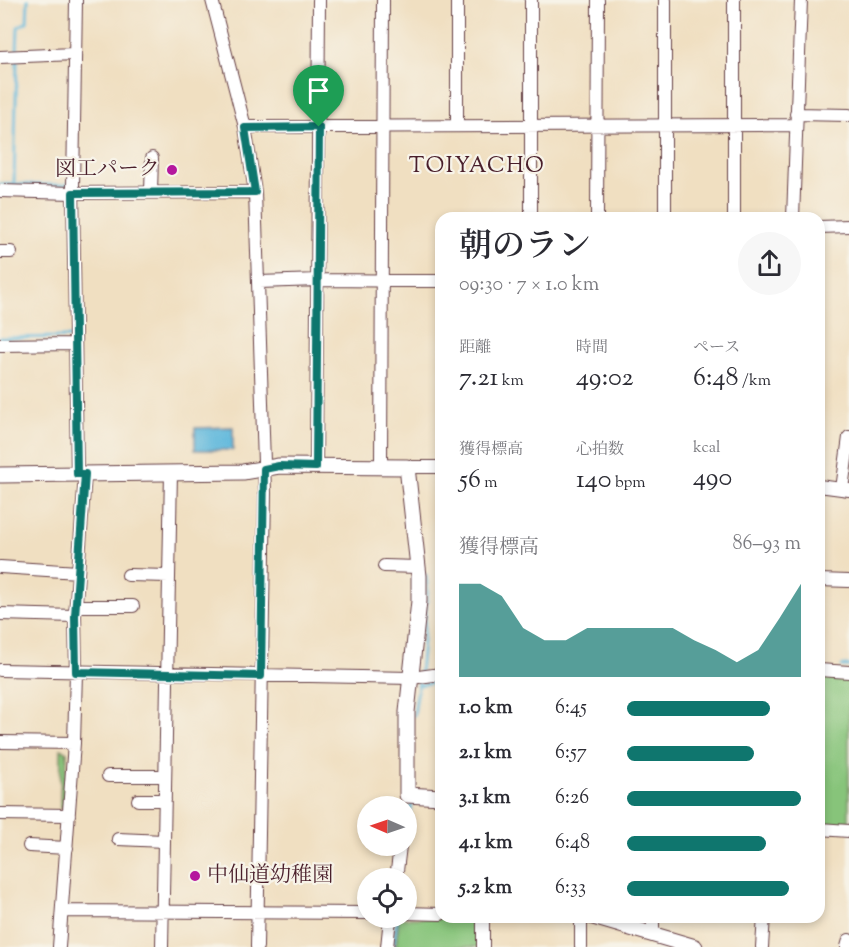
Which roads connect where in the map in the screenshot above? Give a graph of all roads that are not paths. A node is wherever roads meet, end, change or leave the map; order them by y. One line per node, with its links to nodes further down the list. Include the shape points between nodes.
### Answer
1 (76, 0): 11 (street)
2 (212, 0): 22 (street)
3 (319, 0): 21 (street)
4 (383, 0): 19 (street)
5 (457, 0): 20 (street)
6 (531, 0): 15 (street)
7 (598, 0): 16 (street)
8 (665, 0): 17 (street)
9 (734, 0): 18 (street)
10 (801, 0): 14 (street)
11 (72, 54): 12 (street); 27 (street)
12 (0, 57)
13 (849, 115): 14 (street)
14 (796, 119): 18 (street); 32 (street)
15 (531, 125): 16 (street); 20 (street); 28 (street)
16 (597, 125): 17 (street); 29 (street)
17 (665, 125): 18 (street); 30 (street)
18 (734, 125): 31 (street)
19 (383, 126): 20 (street); 21 (street); 36 (street)
20 (457, 126)
21 (319, 127): 22 (street); 35 (street)
22 (245, 128): 26 (street)
23 (152, 158): 25 (street)
24 (0, 191): 27 (street)
25 (151, 192): 26 (street); 27 (street)
26 (255, 192): 38 (street)
27 (73, 193): 39 (street)
28 (531, 212)
29 (597, 212)
30 (665, 212)
31 (734, 212)
32 (793, 212)
33 (849, 226): 34 (street)
34 (825, 227)
35 (318, 280): 36 (street); 38 (street); 42 (street)
36 (382, 281): 37 (street); 43 (street)
37 (435, 281)
38 (259, 282): 46 (street)
39 (75, 344): 40 (street); 48 (street)
40 (0, 345)
41 (849, 437): 51 (street)
42 (316, 467): 43 (main road); 46 (main road)
43 (381, 467): 44 (main road)
44 (407, 467): 45 (street); 54 (main road)
45 (435, 467)
46 (264, 469): 47 (main road); 69 (street)
47 (171, 472): 48 (main road); 57 (street)
48 (81, 474): 49 (main road); 55 (street)
49 (0, 475)
50 (825, 487): 51 (street)
51 (846, 490)
52 (384, 566): 54 (street)
53 (0, 567): 55 (street)
54 (418, 567): 70 (main road)
55 (78, 572): 61 (street)
56 (128, 575): 57 (street)
57 (169, 576): 67 (street)
58 (825, 580): 59 (street)
59 (849, 581)
60 (133, 606): 61 (street)
61 (75, 611): 62 (street); 65 (street)
62 (0, 614)
63 (0, 670): 65 (street)
64 (825, 670): 66 (street)
65 (76, 672): 67 (street); 72 (street)
66 (849, 672)
67 (167, 674): 69 (street); 74 (street)
68 (435, 675): 70 (street)
69 (261, 676): 70 (street); 92 (street)
70 (416, 678): 75 (main road, via 407,712)
71 (0, 742): 72 (street)
72 (74, 743): 81 (street)
73 (108, 776): 74 (street)
74 (165, 776): 79 (street)
75 (409, 796)
76 (435, 797): 77 (main road)
77 (417, 798)
78 (138, 800): 79 (street)
79 (165, 800): 85 (street)
80 (0, 814): 81 (street)
81 (69, 815): 87 (street)
82 (825, 829): 83 (street)
83 (849, 831)
84 (118, 839): 85 (street)
85 (164, 841): 89 (street)
86 (29, 846): 87 (street)
87 (63, 848): 88 (street)
88 (62, 911): 89 (street); 103 (street)
89 (163, 912): 92 (street); 104 (street)
90 (357, 913): 92 (street)
91 (417, 913): 93 (street)
92 (258, 914): 105 (street)
93 (435, 914)
94 (483, 923): 107 (street)
95 (581, 923): 108 (street)
96 (613, 923): 100 (main road)
97 (653, 923): 100 (street)
98 (764, 923): 110 (street)
99 (389, 928): 106 (street)
100 (653, 935): 102 (main road)
101 (849, 940): 111 (street)
102 (672, 944): 109 (main road)
103 (59, 947)
104 (162, 947)
105 (257, 947)
106 (387, 947)
107 (483, 947)
108 (581, 947)
109 (695, 947)
110 (762, 947)
111 (847, 947)

